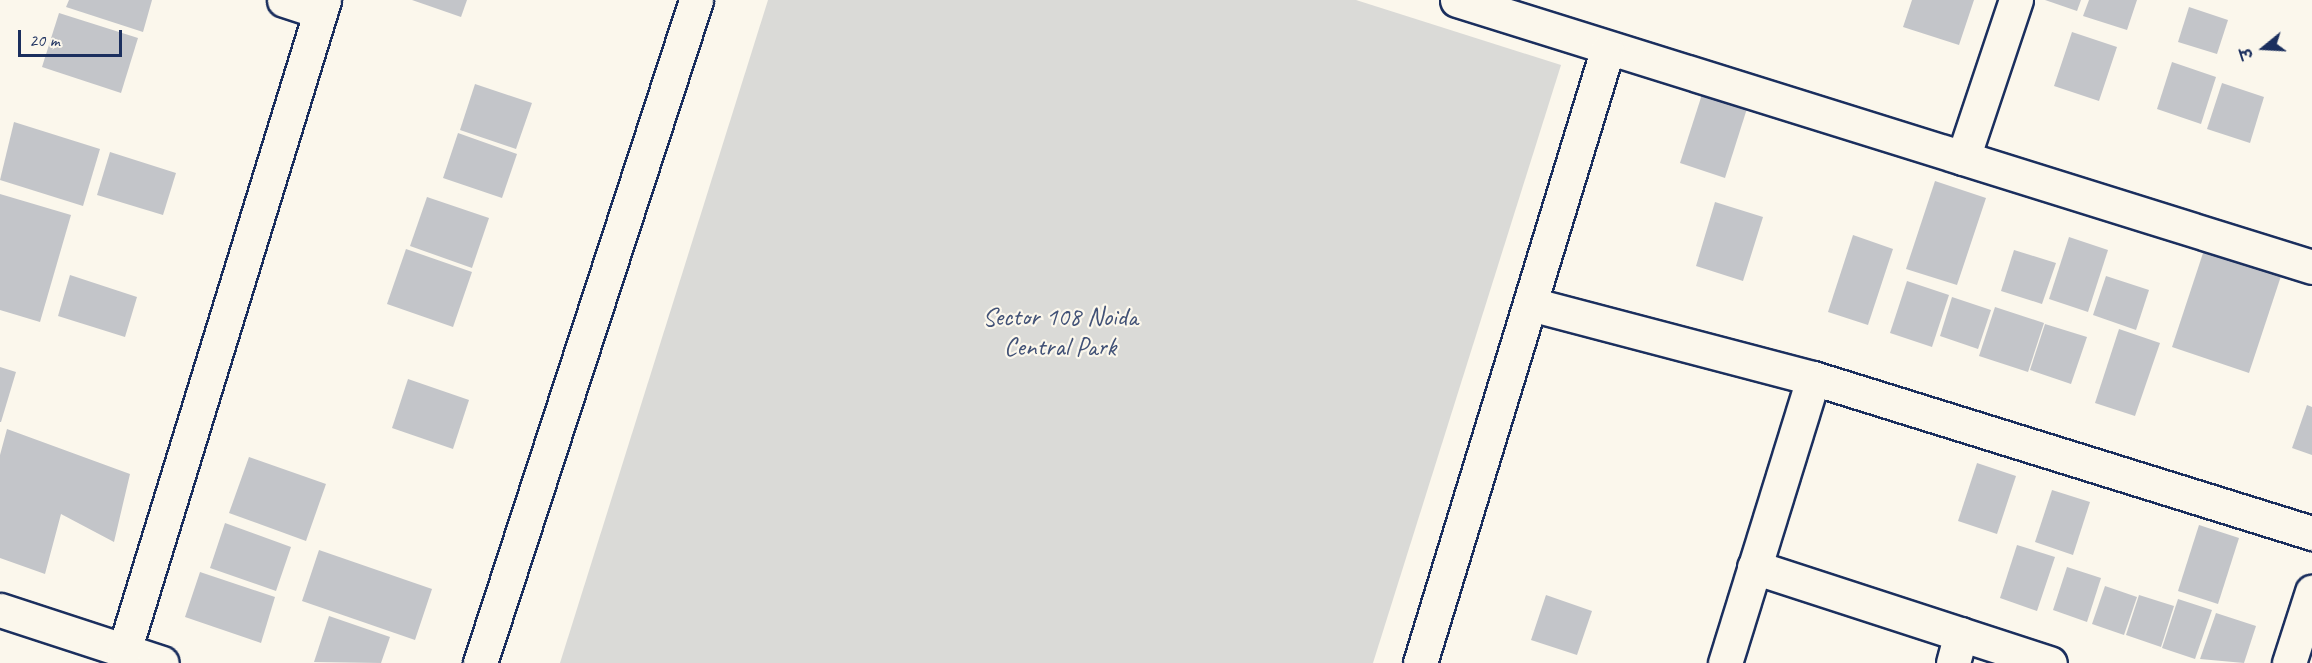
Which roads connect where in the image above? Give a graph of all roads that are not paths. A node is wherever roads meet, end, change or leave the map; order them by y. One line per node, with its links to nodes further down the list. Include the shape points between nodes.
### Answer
1 (284, 0): 5 (street)
2 (696, 0): 18 (street)
3 (1457, 0): 6 (street)
4 (2016, 0): 7 (street)
5 (322, 6): 16 (street)
6 (1607, 51): 7 (street); 9 (street)
7 (1963, 159): 8 (street)
8 (2312, 267)
9 (1534, 305): 10 (street); 19 (street)
10 (1813, 378): 11 (street); 12 (street)
11 (2312, 534)
12 (1754, 567): 15 (street); 20 (street)
13 (2312, 592): 22 (street)
14 (0, 610): 16 (street)
15 (1957, 649): 21 (street)
16 (124, 651): 17 (street)
17 (162, 663)
18 (480, 663)
19 (1420, 663)
20 (1725, 663)
21 (2050, 663)
22 (2289, 663)

